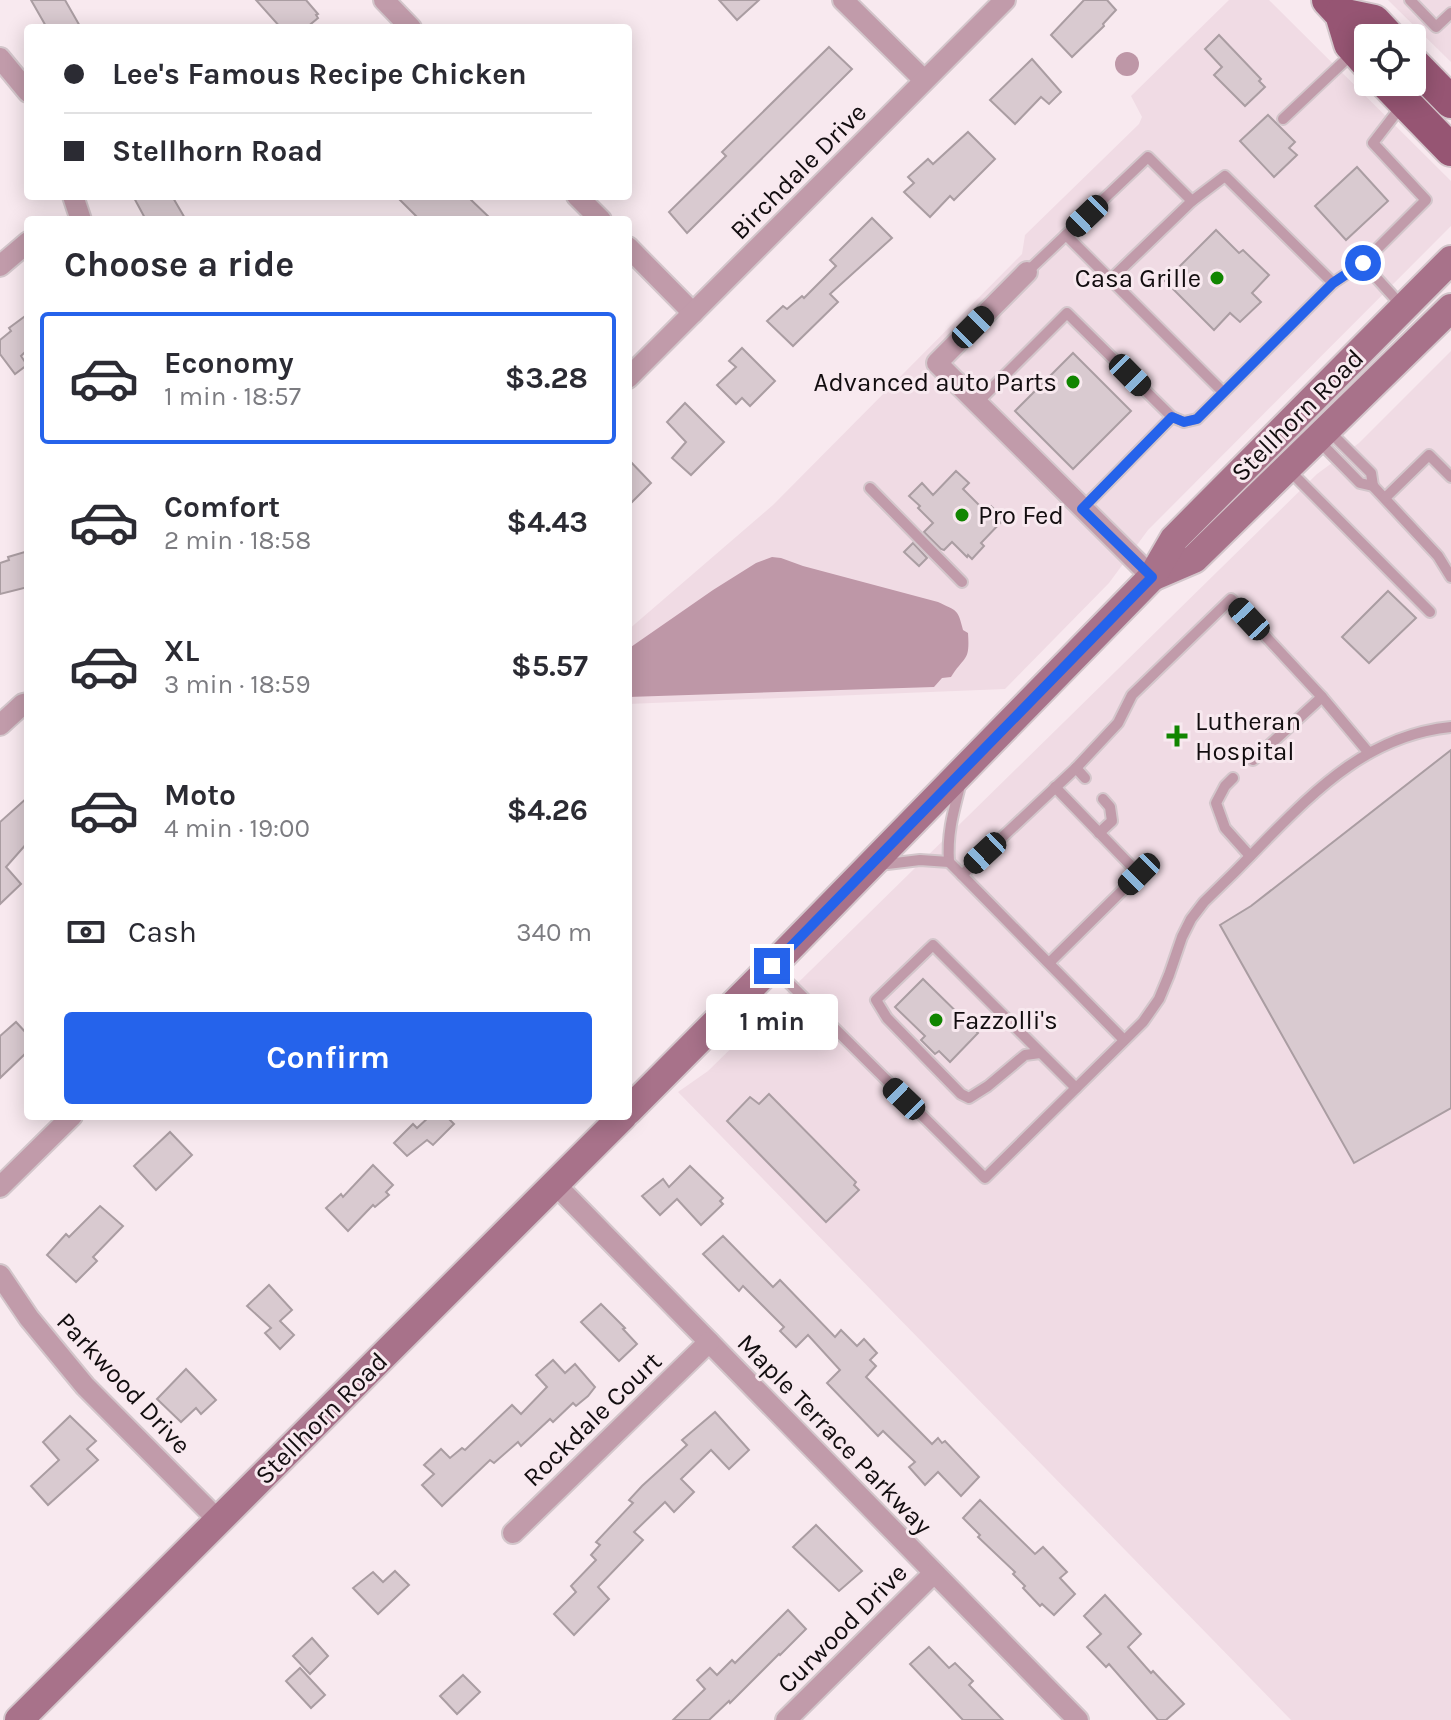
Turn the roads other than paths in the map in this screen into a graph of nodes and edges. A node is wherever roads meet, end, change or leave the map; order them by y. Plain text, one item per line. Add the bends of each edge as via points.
1 (384, 0) edge
2 (843, 0) edge
3 (1005, 0) edge
4 (1410, 0) edge
5 (1339, 7) edge
6 (1451, 13) edge
7 (407, 24) edge
8 (1377, 24) edge
9 (1354, 48) edge
10 (0, 58) edge
11 (1354, 63) edge
12 (1426, 75) edge
13 (924, 80) junction
14 (24, 87) edge
15 (1445, 92) edge
16 (1393, 96) edge
17 (1399, 96) edge
18 (1283, 119) dead end
19 (1451, 150) edge
20 (581, 200) edge
21 (1192, 201) junction
22 (597, 216) edge
23 (1066, 235) junction
24 (24, 245) edge
25 (632, 251) edge
26 (1451, 260) edge
27 (1363, 263) junction
28 (0, 266) edge
29 (1027, 272) joint
30 (1111, 279) junction
31 (1333, 283) junction
32 (1404, 308) junction
33 (693, 313) junction
34 (1446, 319) edge
35 (632, 374) edge
36 (1223, 392) junction
37 (977, 403) junction
38 (1172, 417) junction
39 (1321, 434) junction
40 (1287, 468) junction
41 (1451, 477) edge
42 (870, 488) dead end
43 (1385, 498) junction
44 (1082, 509) junction
45 (1152, 577) junction
46 (1451, 577) edge
47 (962, 582) dead end
48 (1430, 612) dead end
49 (1322, 697) junction
50 (24, 704) edge
51 (0, 725) edge
52 (1451, 727) edge
53 (1369, 753) junction
54 (1253, 760) dead end
55 (1076, 768) junction
56 (965, 769) junction
57 (1085, 778) dead end
58 (1233, 778) dead end
59 (1055, 787) junction
60 (1103, 799) dead end
61 (1099, 833) junction
62 (1250, 856) junction
63 (949, 862) junction
64 (869, 867) junction
65 (962, 875) junction
66 (1049, 963) junction
67 (772, 966) junction
68 (1124, 1040) junction
69 (1040, 1053) junction
70 (1076, 1088) junction
71 (632, 1107) edge
72 (68, 1120) edge
73 (619, 1120) edge
74 (555, 1184) junction
75 (0, 1187) edge
76 (0, 1275) edge
77 (709, 1342) junction
78 (219, 1521) junction
79 (513, 1533) dead end
80 (934, 1573) junction
81 (19, 1720) edge
82 (786, 1720) edge
83 (1078, 1720) edge

1 - 7 street
2 - 13 street
3 - 13 street, Birchdale Drive
4 - 6 lane via 1436,27
5 - 8 main road
5 - 9 main road
10 - 14 street
11 - 18 lane
12 - 15 main road
13 - 33 street, Birchdale Drive
16 - 27 lane via 1373,143 1426,200
17 - 19 main road
20 - 22 street
21 - 23 lane via 1148,157
21 - 30 lane
21 - 31 lane via 1225,176
23 - 29 lane
23 - 30 lane
24 - 28 street
25 - 33 street
26 - 32 main road, Stellhorn Road
27 - 31 lane
27 - 32 lane
29 - 37 street via 937,363
30 - 36 lane
31 - 36 lane
32 - 45 main road, Stellhorn Road via 1174,539
33 - 35 street, Birchdale Drive
34 - 39 main road, Stellhorn Road
36 - 38 lane via 1197,419 1184,422
37 - 38 lane via 1067,313
37 - 44 street
38 - 44 lane
39 - 40 main road, Stellhorn Road
39 - 43 lane via 1360,483 1373,486
40 - 45 main road, Stellhorn Road via 1194,559
40 - 48 lane
41 - 43 lane via 1429,455
42 - 47 lane
43 - 46 lane
44 - 45 street
45 - 56 main road, Stellhorn Road
49 - 53 lane
49 - 54 lane
49 - 55 lane via 1231,599 1132,695 1118,723
50 - 51 street
52 - 53 lane
53 - 62 lane via 1319,788
55 - 57 lane
55 - 59 lane
56 - 63 lane via 952,817
56 - 64 main road, Stellhorn Road
58 - 62 lane via 1216,803 1225,828
59 - 61 lane
59 - 65 lane
60 - 61 lane via 1112,821
61 - 66 lane via 1139,874
62 - 68 lane via 1191,919 1159,999
63 - 64 lane
63 - 65 lane
64 - 67 main road, Stellhorn Road
65 - 66 lane
66 - 68 lane
67 - 70 lane via 985,1178
67 - 71 main road, Stellhorn Road
68 - 70 lane
69 - 69 lane via 933,945 876,1000 887,1018 969,1098 1025,1055
69 - 70 lane
72 - 75 street
73 - 74 main road, Stellhorn Road
74 - 77 street, Maple Terrace Parkway
74 - 78 main road, Stellhorn Road
76 - 78 street, Parkwood Drive via 85,1386
77 - 79 street, Rockdale Court
77 - 80 street, Maple Terrace Parkway
78 - 81 main road, Stellhorn Road
80 - 82 street, Curwood Drive
80 - 83 street, Maple Terrace Parkway

